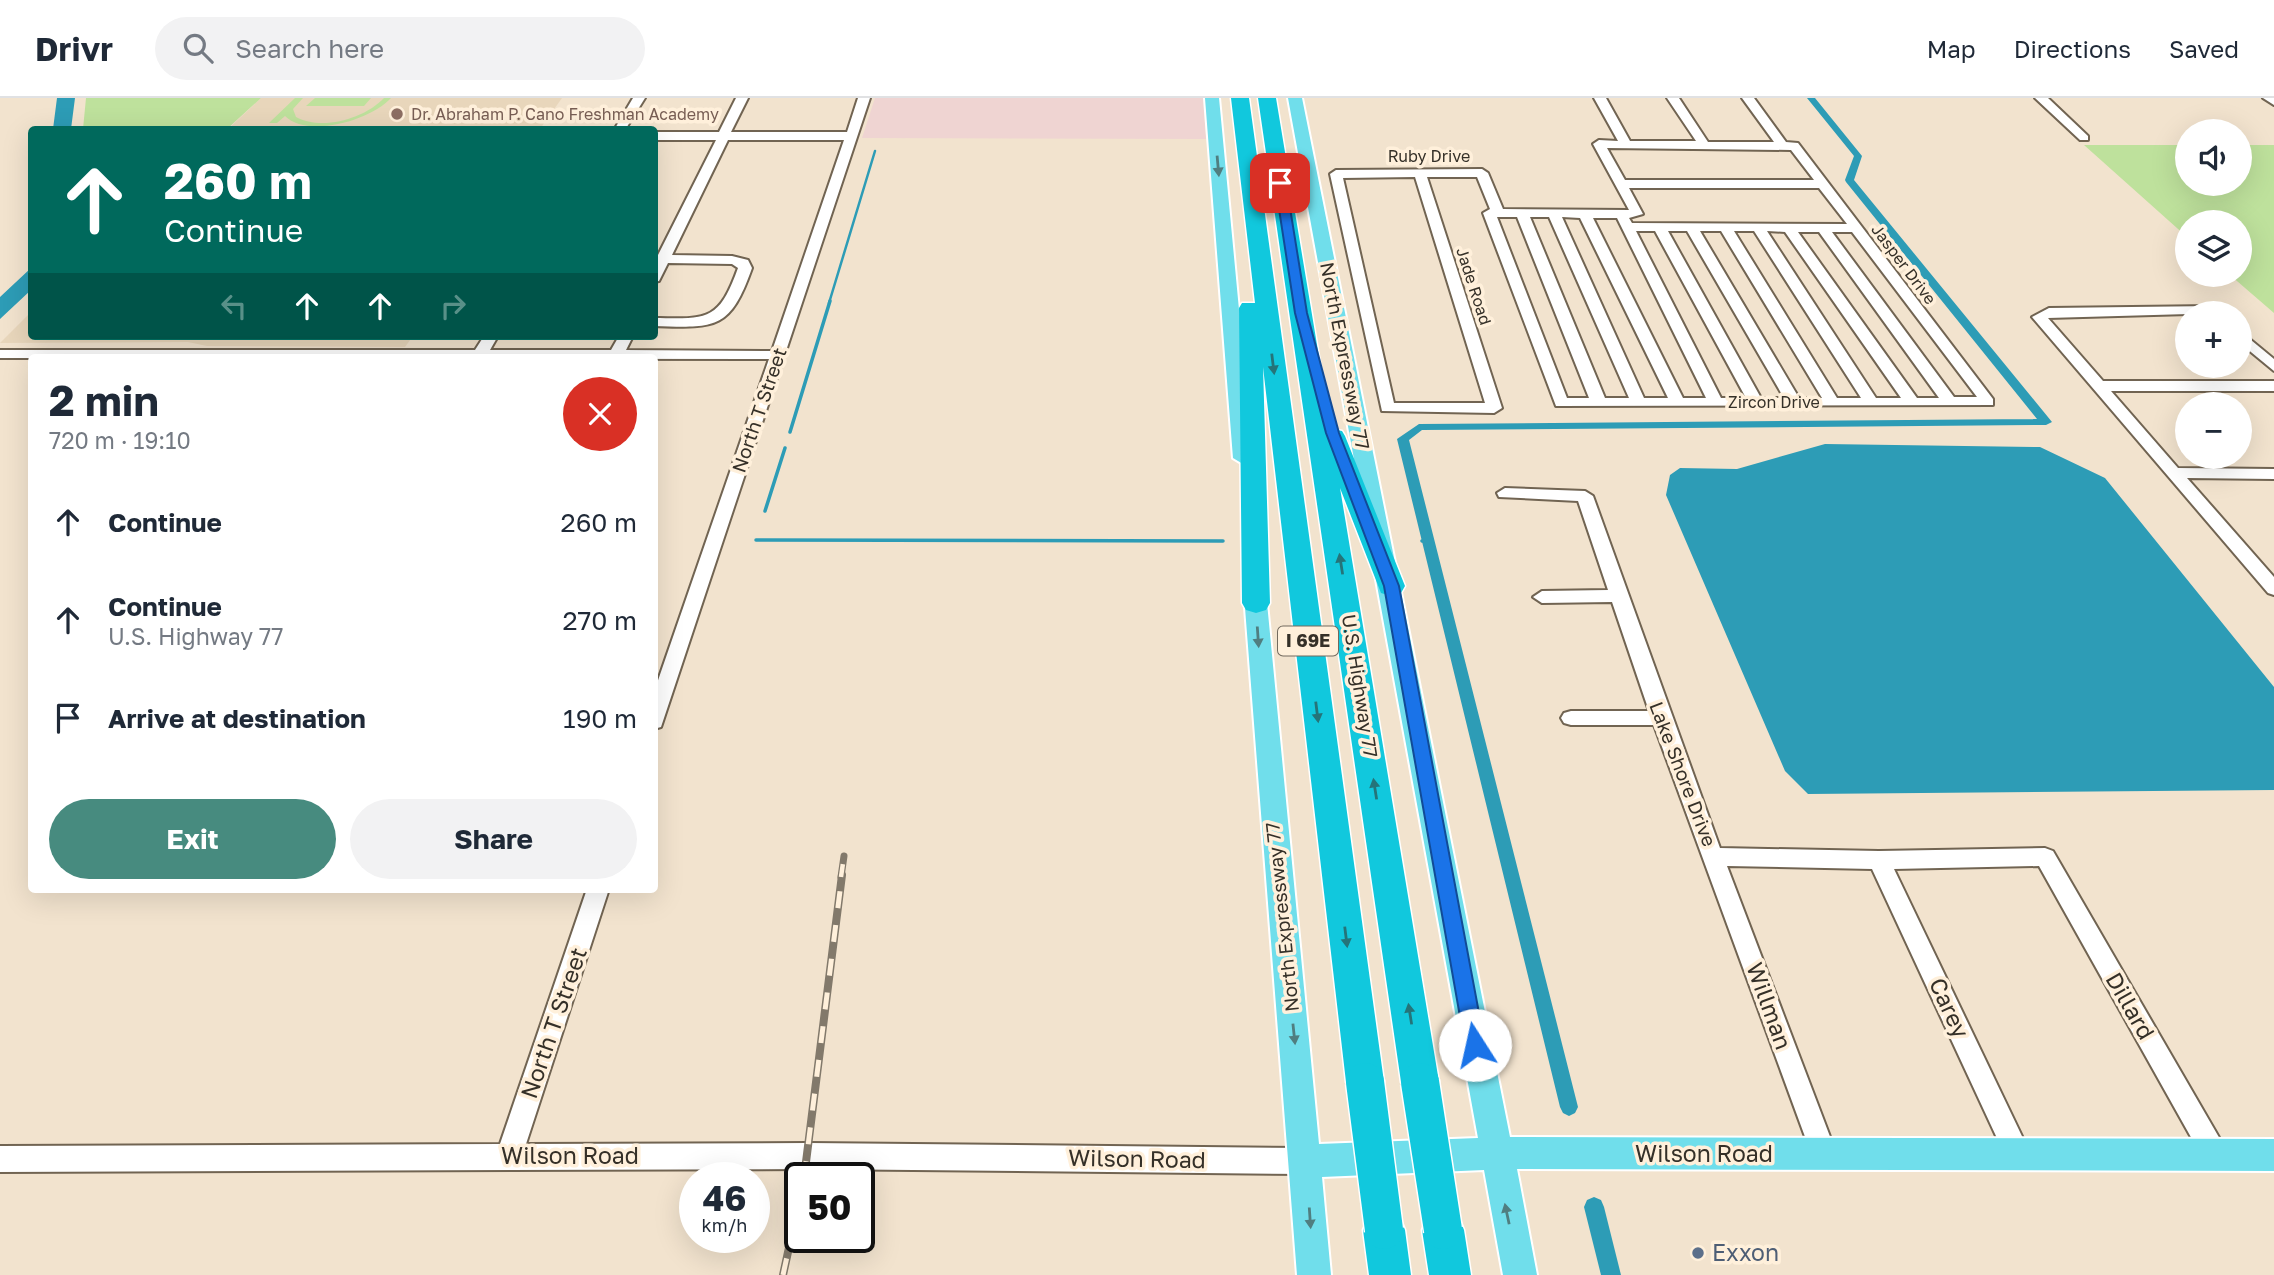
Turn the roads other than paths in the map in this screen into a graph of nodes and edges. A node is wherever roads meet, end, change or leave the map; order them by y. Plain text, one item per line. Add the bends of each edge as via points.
1 (639, 98) edge
2 (742, 98) edge
3 (864, 98) edge
4 (1212, 98) edge
5 (1240, 98) edge
6 (1267, 98) edge
7 (1273, 98) edge
8 (1295, 98) edge
9 (1600, 98) edge
10 (1673, 98) edge
11 (1748, 98) edge
12 (2041, 98) edge
13 (2269, 98) edge
14 (2274, 102) edge
15 (622, 126) edge
16 (658, 136) edge
17 (723, 136) junction
18 (851, 136) junction
19 (2084, 138) dead end
20 (1626, 144) junction
21 (1704, 144) junction
22 (1788, 145) junction
23 (1276, 154) junction
24 (1420, 173) junction
25 (1620, 184) junction
26 (1824, 184) junction
27 (1253, 199) junction
28 (1498, 213) junction
29 (1522, 214) junction
30 (1554, 214) junction
31 (1585, 214) junction
32 (1624, 221) junction
33 (1659, 228) junction
34 (1692, 228) junction
35 (1724, 228) junction
36 (1758, 228) junction
37 (1789, 228) junction
38 (1823, 228) junction
39 (1855, 228) junction
40 (663, 260) junction
41 (658, 270) edge
42 (2175, 312) edge
43 (1301, 313) junction
44 (658, 322) edge
45 (489, 340) edge
46 (2252, 347) edge
47 (0, 354) edge
48 (480, 354) joint
49 (658, 355) edge
50 (778, 355) junction
51 (2274, 368) edge
52 (2097, 386) junction
53 (2274, 386) edge
54 (1639, 402) junction
55 (1678, 402) junction
56 (1716, 402) junction
57 (1756, 402) junction
58 (1794, 402) junction
59 (1832, 402) junction
60 (1871, 402) junction
61 (1912, 402) junction
62 (1950, 402) junction
63 (1988, 402) joint
64 (1561, 403) joint
65 (1599, 403) junction
66 (1387, 408) joint
67 (2173, 473) junction
68 (2274, 474) edge
69 (1505, 493) dead end
70 (2268, 574) edge
71 (1391, 586) junction
72 (2274, 589) edge
73 (1619, 596) junction
74 (1542, 597) dead end
75 (1256, 603) junction
76 (658, 710) edge
77 (1571, 718) dead end
78 (1661, 718) junction
79 (1714, 858) junction
80 (2045, 858) joint
81 (1880, 860) junction
82 (597, 893) edge
83 (1495, 1153) junction
84 (1824, 1155) junction
85 (2018, 1155) junction
86 (2215, 1155) junction
87 (2274, 1155) edge
88 (509, 1157) junction
89 (0, 1159) edge
90 (1306, 1161) junction
91 (1314, 1275) edge
92 (1390, 1275) edge
93 (1450, 1275) edge
94 (1520, 1275) edge

1 - 15 street
2 - 17 street
3 - 18 street, North T Street
4 -> 75 main road, North Expressway 77
5 - 27 highway, I 69E
6 - 23 highway, U.S. Highway 77 / I 69E
7 - 23 highway
8 - 71 main road, North Expressway 77
9 - 20 street
10 - 21 street
11 - 22 street, Jasper Drive
12 - 19 street
13 - 14 street
16 - 17 street
17 - 18 street
17 - 40 street
18 - 50 street, North T Street
20 - 21 street
20 - 25 street via 1599,144
21 - 22 street
22 - 26 street, Jasper Drive
23 - 43 highway, U.S. Highway 77 / I 69E
24 - 28 street, Ruby Drive via 1482,173
24 - 66 street, Ruby Drive via 1336,174
24 - 66 street, Jade Road via 1494,408
25 - 26 street
25 - 32 street via 1637,214
26 - 39 street, Jasper Drive
27 - 75 highway via 1250,332
27 -> 92 highway, I 69E, bridge
28 - 29 street
28 - 64 street via 1489,213
29 - 30 street
29 - 65 street
30 - 31 street
30 - 54 street
31 - 32 street
31 - 55 street
32 - 33 street
32 - 56 street
33 - 34 street
33 - 57 street
34 - 35 street
34 - 58 street
35 - 36 street
35 - 59 street
36 - 37 street
36 - 60 street
37 - 38 street
37 - 61 street
38 - 39 street
38 - 62 street
39 - 63 street, Jasper Drive
40 - 41 street
40 - 44 street via 732,260 745,268 720,318 705,323
42 - 52 street via 2039,315
43 - 71 highway via 1332,433
93 -> 43 highway, U.S. Highway 77 / I 69E, bridge
45 - 48 street
46 - 51 street
47 - 48 street
49 - 50 street
50 - 76 street, North T Street
52 - 53 street
52 - 67 street
54 - 55 street, Zircon Drive
54 - 65 street, Zircon Drive
55 - 56 street, Zircon Drive
56 - 57 street, Zircon Drive
57 - 58 street, Zircon Drive
58 - 59 street, Zircon Drive
59 - 60 street, Zircon Drive
60 - 61 street, Zircon Drive
61 - 62 street, Zircon Drive
62 - 63 street, Zircon Drive
64 - 65 street, Zircon Drive
67 - 68 street
67 - 70 street
69 - 73 street, Lake Shore Drive via 1584,496
70 - 72 street
71 - 83 main road, North Expressway 77
73 - 74 street
73 - 78 street, Lake Shore Drive
75 -> 90 main road, North Expressway 77
77 - 78 street
78 - 79 street, Lake Shore Drive
79 - 81 street, Lake Shore Drive
79 - 84 street, Willman
80 - 81 street, Lake Shore Drive
80 - 86 street, Dillard
81 - 85 street, Carey
82 - 88 street, North T Street
83 - 84 main road, Wilson Road
83 - 90 main road, Wilson Road
94 -> 83 main road, North Expressway 77
84 - 85 main road, Wilson Road
85 - 86 main road, Wilson Road
86 - 87 main road, Wilson Road
88 - 89 street, Wilson Road
88 - 90 street, Wilson Road
90 -> 91 main road, North Expressway 77

